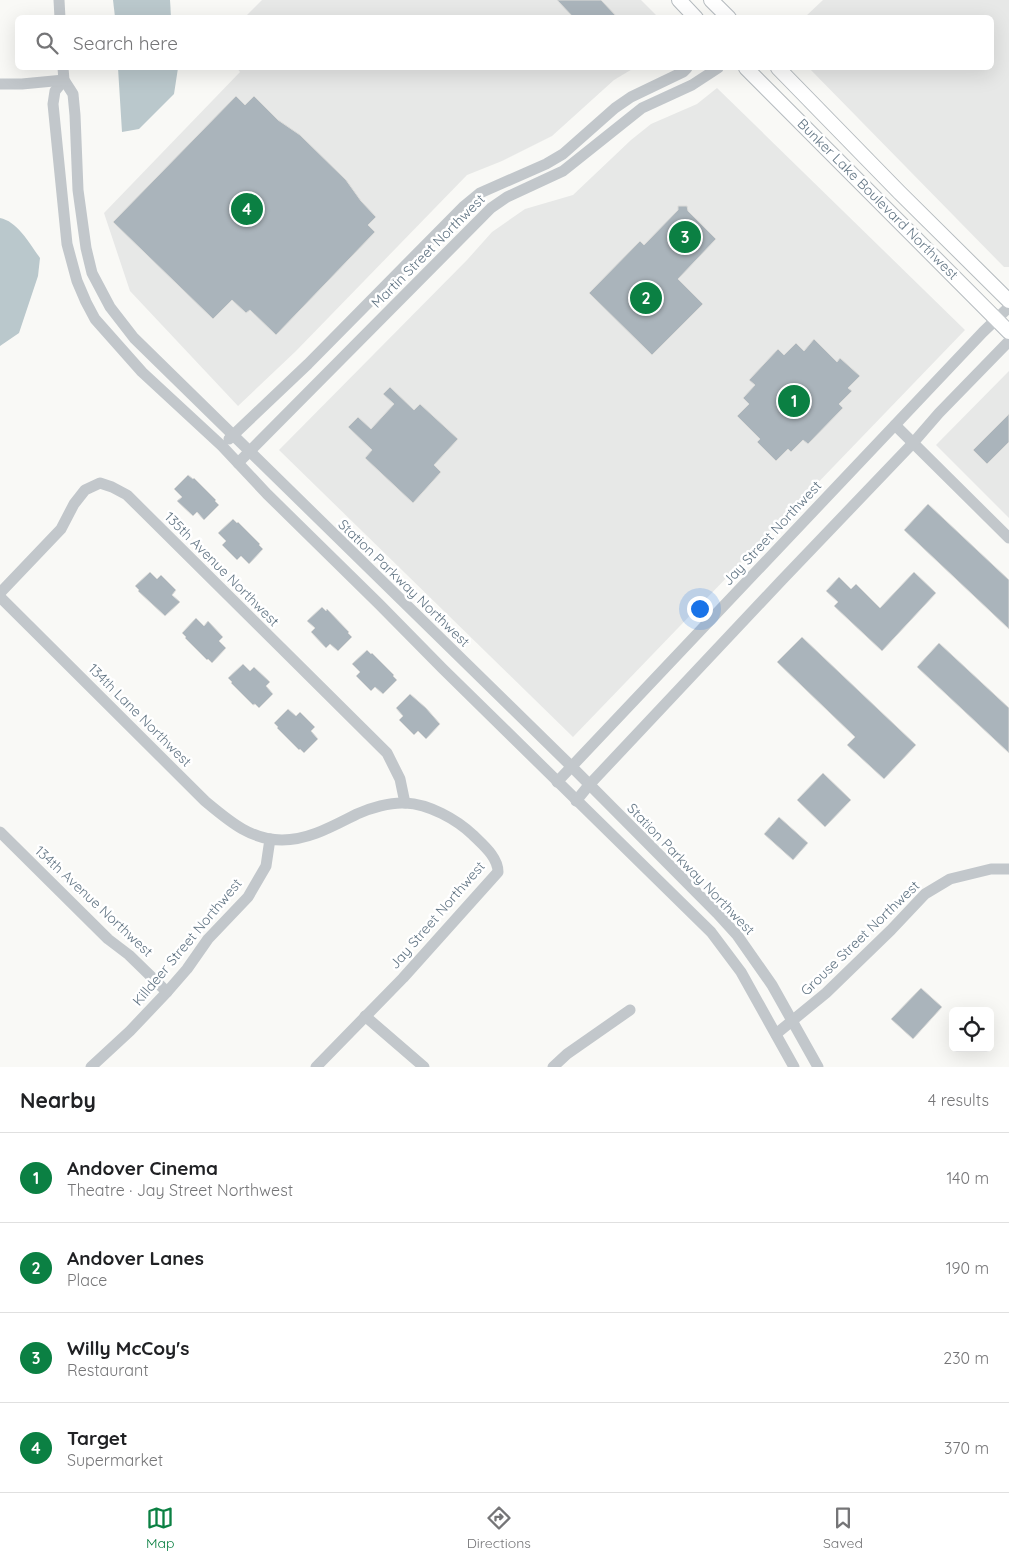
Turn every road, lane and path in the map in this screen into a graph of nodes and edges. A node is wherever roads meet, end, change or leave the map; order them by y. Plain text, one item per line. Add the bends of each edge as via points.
1 (59, 0) edge
2 (679, 0) edge
3 (712, 0) edge
4 (60, 15) edge
5 (693, 15) edge
6 (726, 15) edge
7 (63, 70) edge
8 (685, 70) edge
9 (715, 70) edge
10 (748, 70) edge
11 (780, 70) edge
12 (64, 80) junction
13 (0, 84) edge
14 (1009, 301) edge
15 (1009, 307) edge
16 (997, 319) junction
17 (1009, 332) edge
18 (1009, 341) edge
19 (155, 358) junction
20 (142, 372) junction
21 (895, 425) junction
22 (233, 435) junction
23 (913, 442) junction
24 (222, 446) junction
25 (250, 452) junction
26 (238, 464) junction
27 (1009, 538) edge
28 (0, 592) edge
29 (0, 597) edge
30 (572, 767) junction
31 (557, 782) junction
32 (589, 785) junction
33 (576, 801) junction
34 (405, 802) junction
35 (0, 832) edge
36 (270, 838) junction
37 (1009, 869) edge
38 (167, 992) junction
39 (630, 1010) dead end
40 (365, 1016) junction
41 (792, 1021) junction
42 (776, 1034) junction
43 (91, 1067) edge
44 (316, 1067) edge
45 (424, 1067) edge
46 (552, 1067) edge
47 (794, 1067) edge
48 (818, 1067) edge

1 - 4 street
2 - 5 main road
3 - 6 main road
7 - 12 street, Station Parkway Northwest
8 - 22 street, Martin Street Northwest via 615,108 563,154 480,193
9 - 25 street, Martin Street Northwest via 692,85 642,108 563,171 491,208
10 - 16 main road, Bunker Lake Boulevard Northwest
11 - 14 main road, Bunker Lake Boulevard Northwest
12 - 13 street
12 - 19 street, Station Parkway Northwest via 73,94 78,190 92,273 110,307 134,338
12 - 20 street via 55,91 53,104 67,244 77,281 95,319
15 - 16 street, Jay Street Northwest
16 - 17 main road, Bunker Lake Boulevard Northwest
16 - 21 street, Jay Street Northwest
18 - 23 street
19 - 20 street
19 - 22 street, Station Parkway Northwest
20 - 24 street
21 - 23 street
21 - 30 street, Jay Street Northwest
22 - 24 street, Martin Street Northwest
22 - 25 street, Station Parkway Northwest
23 - 27 street
23 - 32 street
24 - 26 street
25 - 26 street, Martin Street Northwest
25 - 30 street, Station Parkway Northwest
26 - 31 street
28 - 34 street, 135th Avenue Northwest via 61,530 85,490 100,483 127,494 386,753 400,779
29 - 36 street, 134th Lane Northwest via 205,801 234,825 260,838
30 - 31 street, Jay Street Northwest
30 - 32 street, Station Parkway Northwest
31 - 33 street
32 - 33 street
32 - 41 street, Station Parkway Northwest via 737,935 772,985
33 - 42 street via 711,932 741,972
34 - 36 street via 360,813 324,831 282,840
34 - 40 street, Jay Street Northwest via 428,807 469,832 491,853 498,872
35 - 38 street, 134th Avenue Northwest via 108,939
36 - 38 street, Killdeer Street Northwest via 266,866 248,897 208,939
37 - 41 street, Grouse Street Northwest via 991,869 950,879 925,894 826,993
38 - 43 street, Killdeer Street Northwest
39 - 46 street
40 - 44 street, Jay Street Northwest
40 - 45 street
41 - 42 street, Grouse Street Northwest
41 - 48 street, Station Parkway Northwest
42 - 47 street

